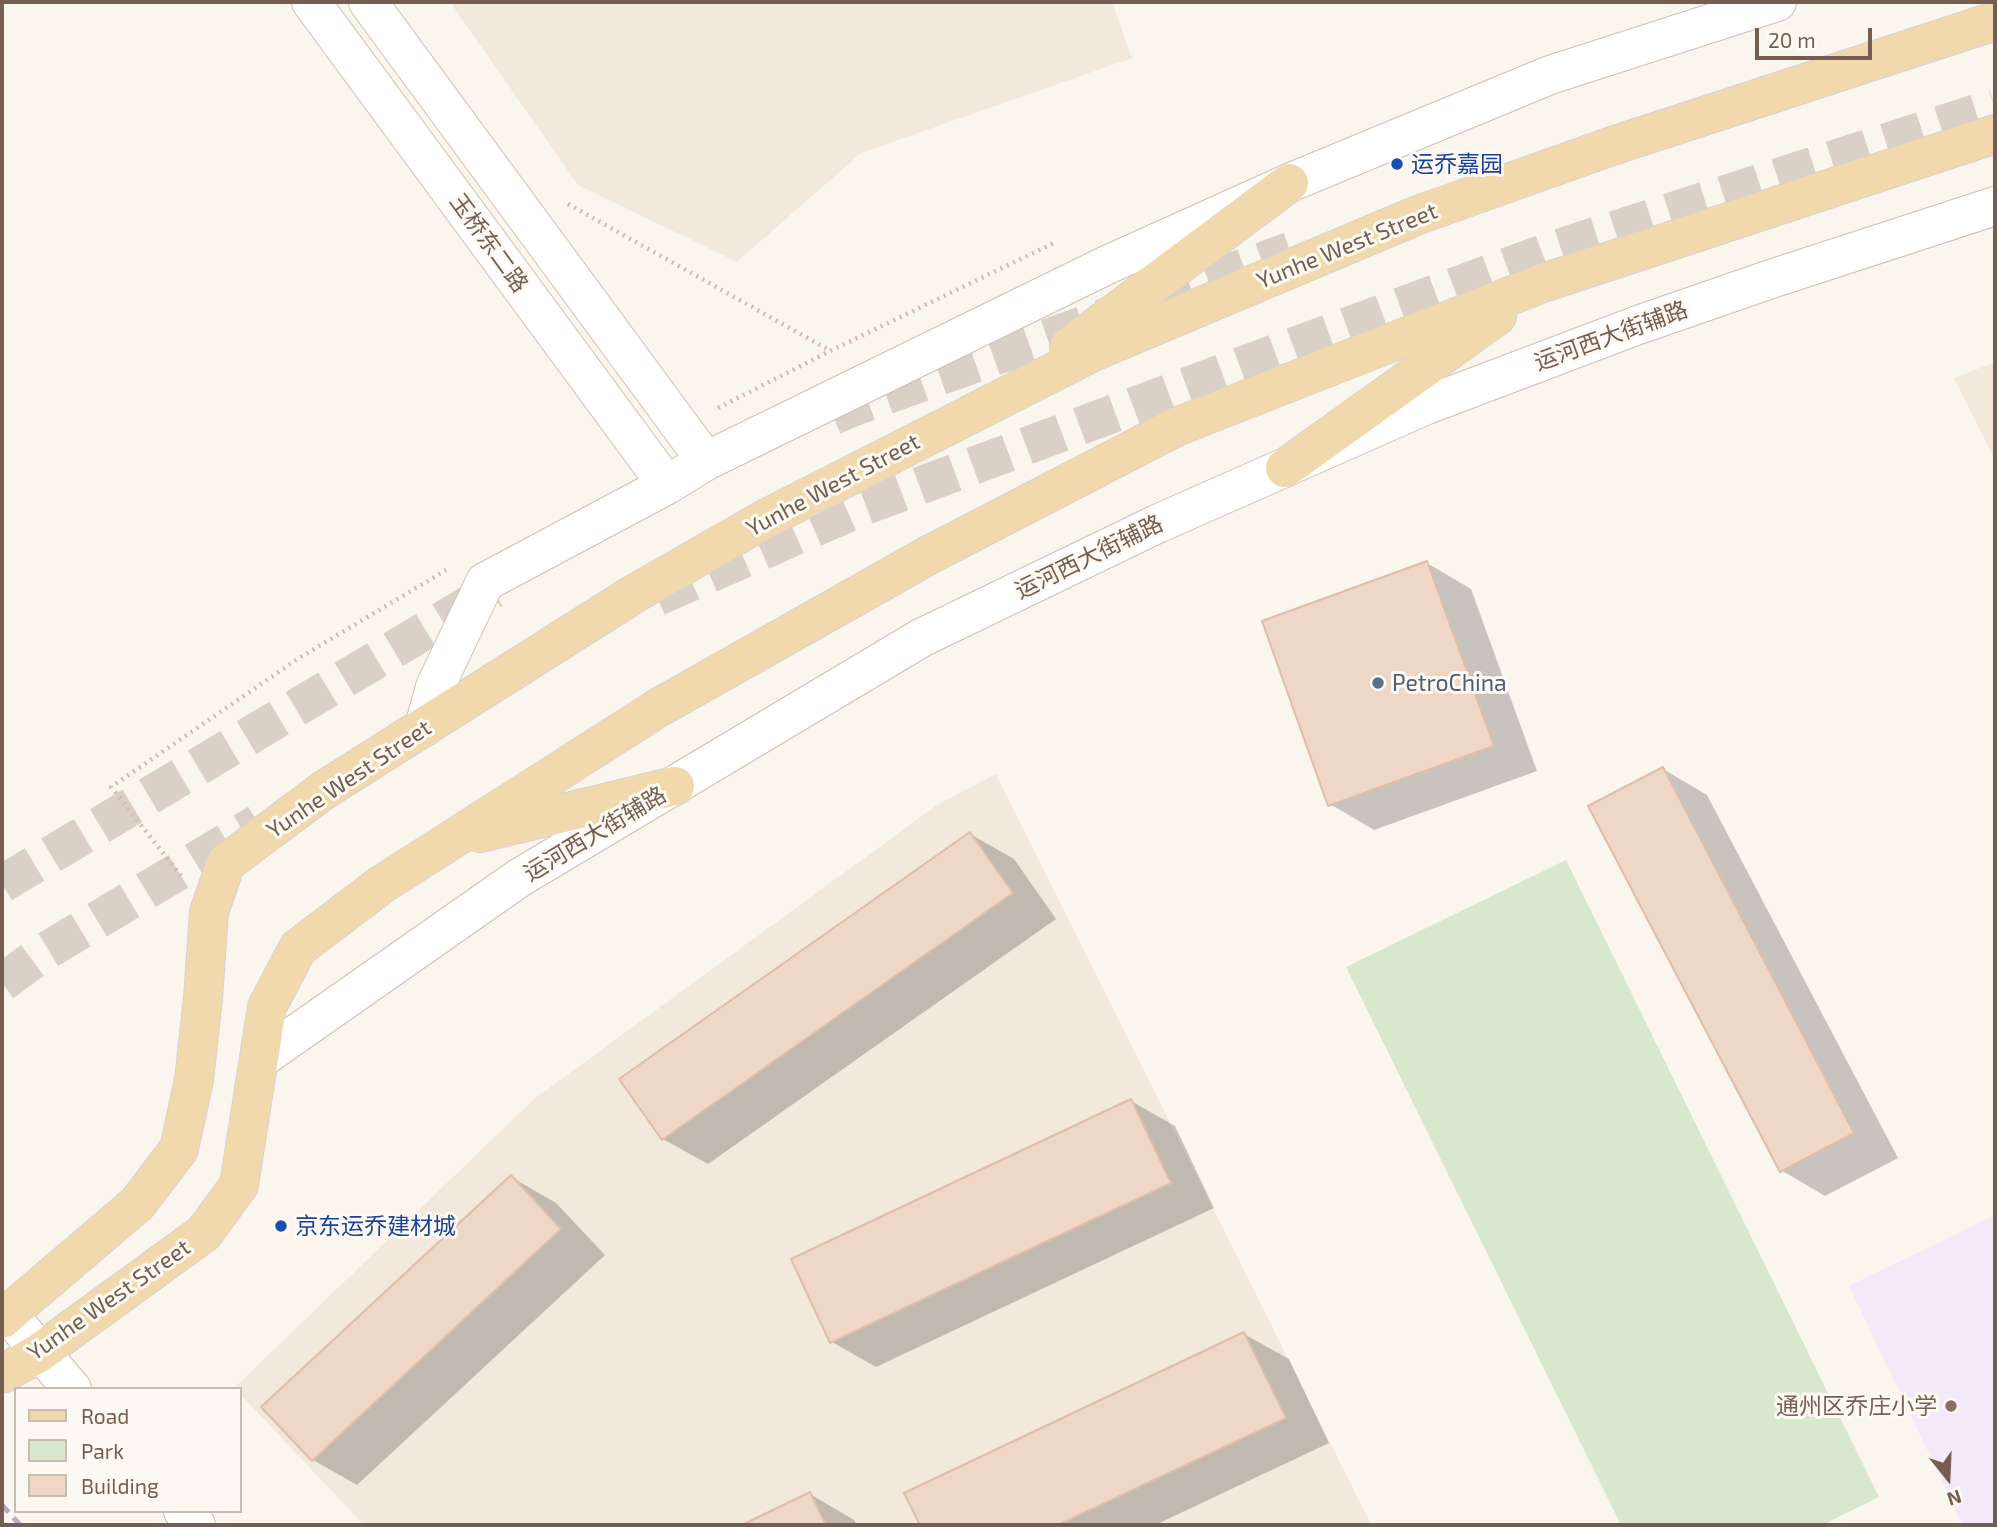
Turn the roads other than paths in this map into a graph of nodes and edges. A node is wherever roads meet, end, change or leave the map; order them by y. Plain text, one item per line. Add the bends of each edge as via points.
1 (311, 2) edge
2 (368, 2) edge
3 (1777, 2) edge
4 (1995, 21) edge
5 (1995, 134) edge
6 (1289, 183) junction
7 (1995, 206) edge
8 (1543, 283) junction
9 (1001, 398) junction
10 (706, 461) junction
11 (1285, 468) junction
12 (667, 485) junction
13 (424, 727) junction
14 (675, 786) junction
15 (451, 841) junction
16 (259, 1060) junction
17 (5, 1317) edge
18 (39, 1353) junction
19 (2, 1374) edge
20 (70, 1387) edge

1 - 12 street, 玉桥东二路
2 - 10 street, 玉桥东二路
3 - 6 street via 1550,75
4 - 9 main road, Yunhe West Street via 1625,141 1418,215 1095,351
5 - 8 main road, Yunhe West Street
6 - 9 main road
6 - 10 street via 1107,265
7 - 11 street, 运河西大街辅路 via 1637,325 1424,406
8 - 11 main road
8 - 15 main road, Yunhe West Street via 1176,426 929,555 658,708
9 - 13 main road, Yunhe West Street via 765,519 634,594
10 - 12 street
11 - 14 street, 运河西大街辅路 via 921,638
12 - 13 street via 485,582 435,687
13 - 17 main road, Yunhe West Street via 324,790 226,863 209,912 194,1080 179,1149 137,1204
14 - 15 main road
14 - 16 street, 运河西大街辅路 via 519,878
15 - 16 main road, Yunhe West Street via 381,885 298,948 267,1007
16 - 18 main road, Yunhe West Street via 239,1185 204,1233
17 - 18 street
18 - 19 main road, Yunhe West Street
18 - 20 street

